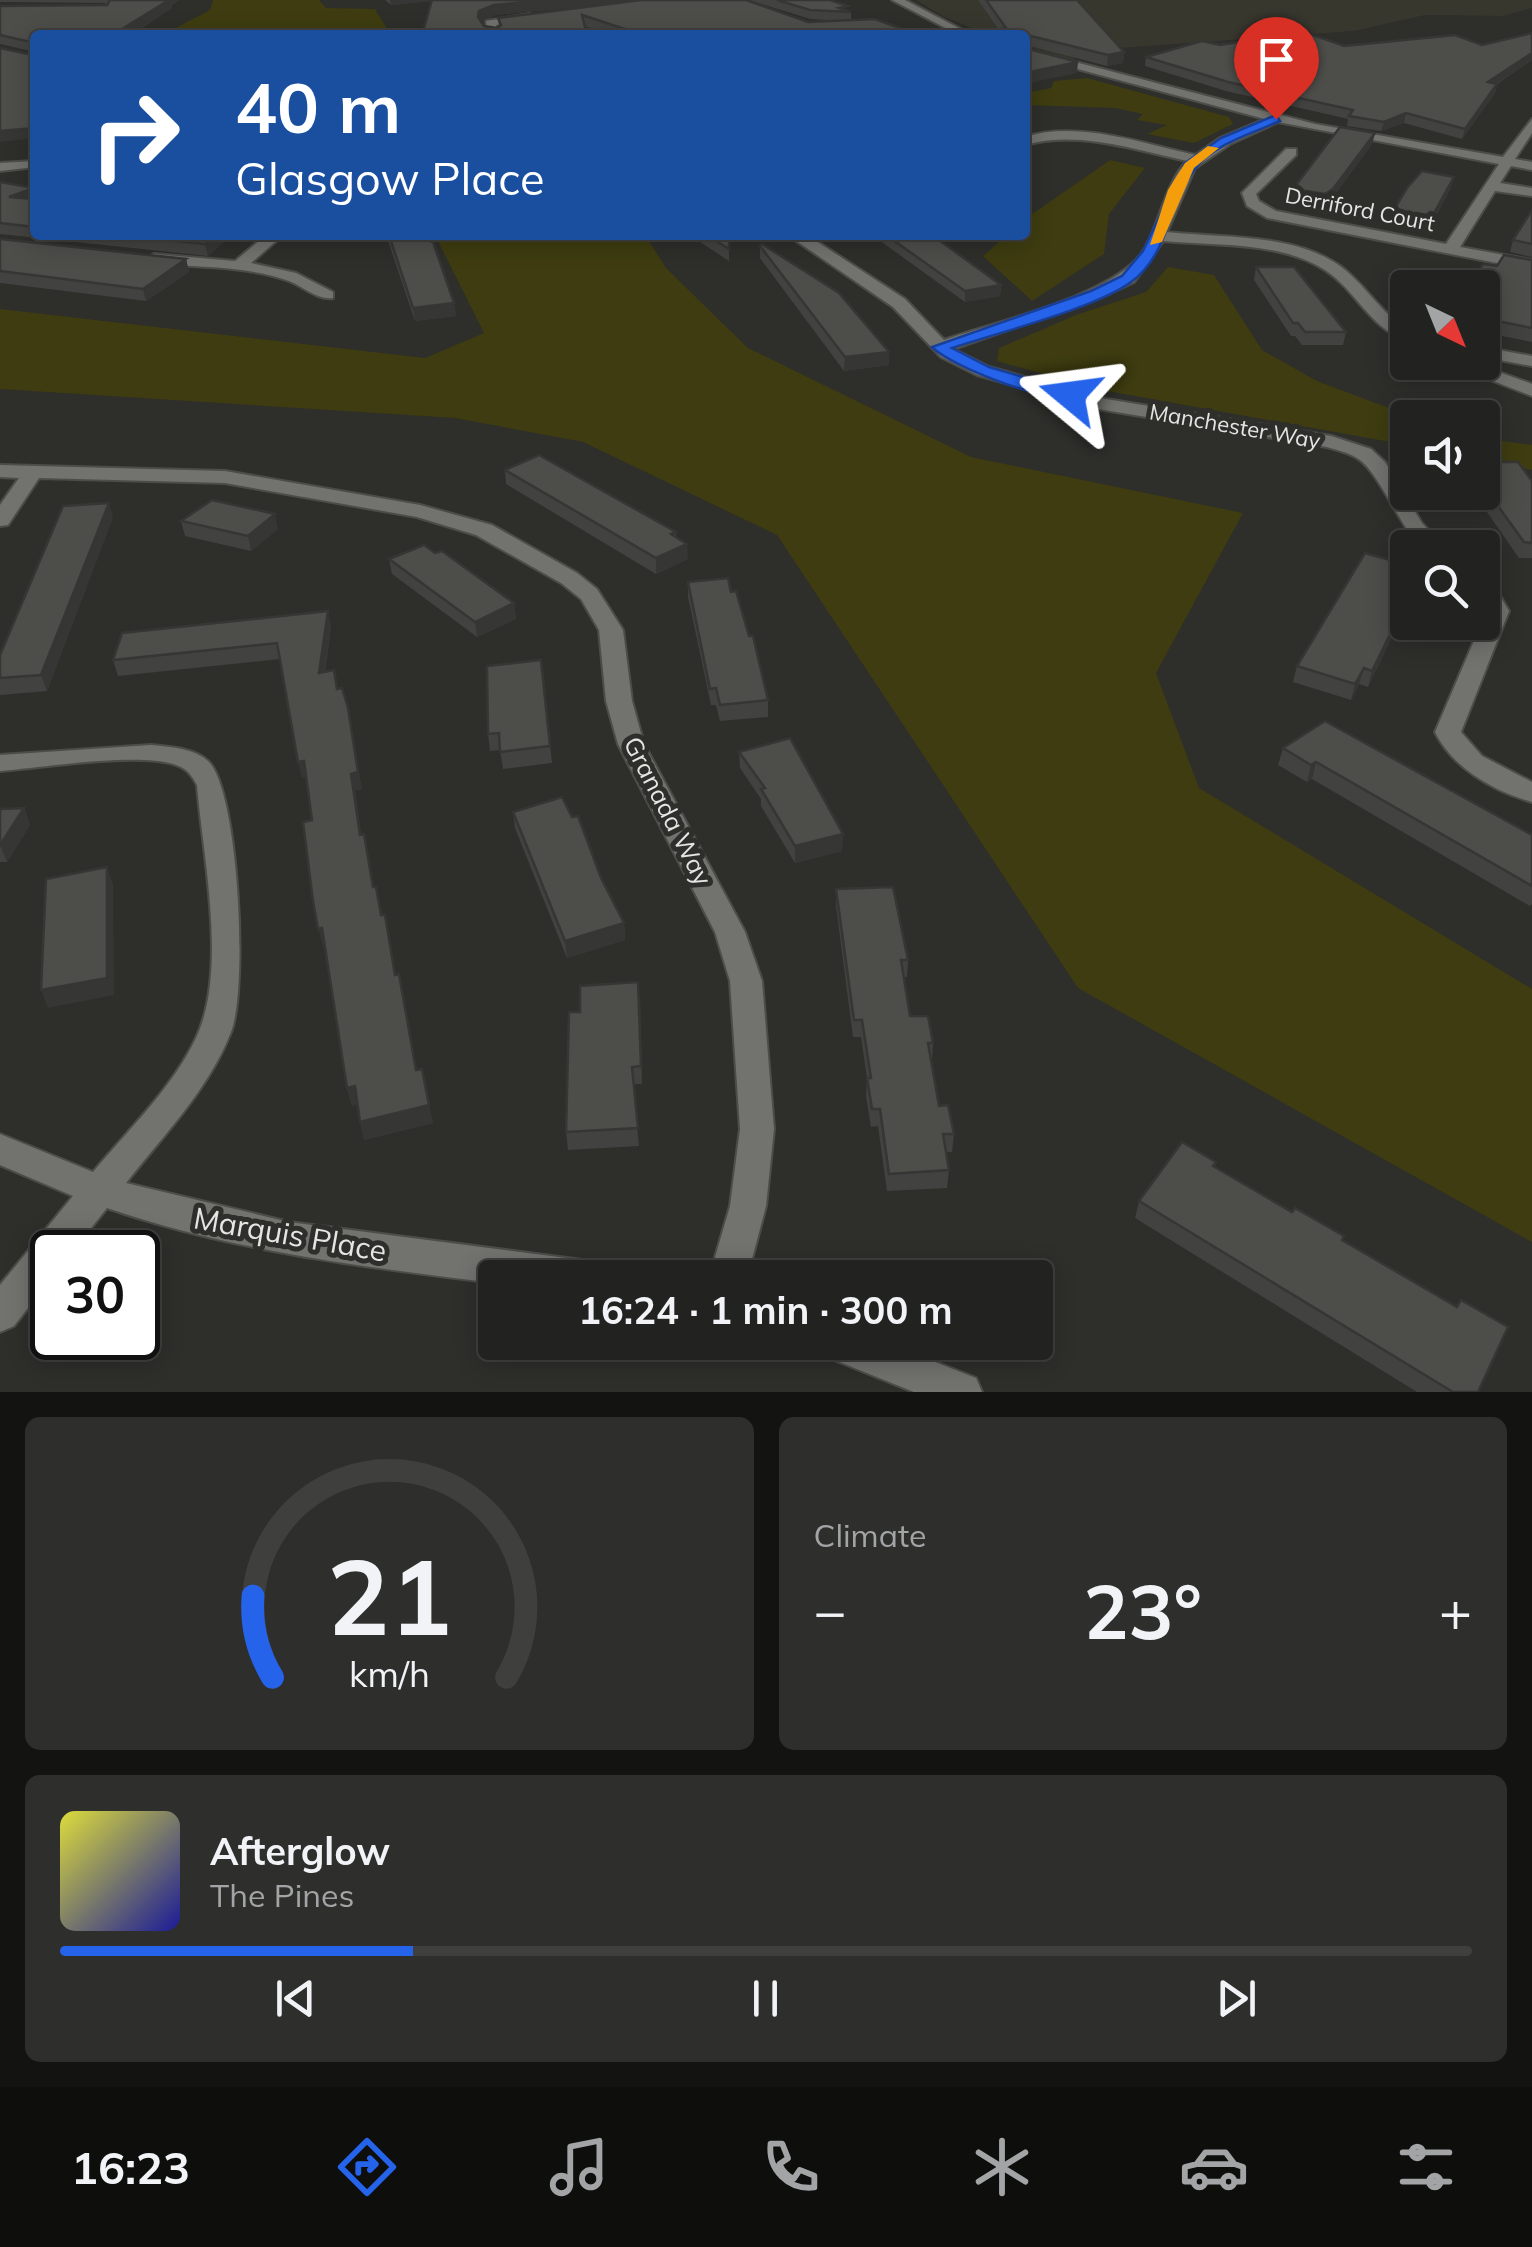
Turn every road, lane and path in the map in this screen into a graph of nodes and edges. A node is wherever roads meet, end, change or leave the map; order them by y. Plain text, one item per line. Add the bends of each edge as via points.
1 (897, 0) edge
2 (547, 15) edge
3 (491, 30) edge
4 (957, 30) edge
5 (1030, 54) edge
6 (1276, 119) junction
7 (1532, 123) edge
8 (1030, 139) edge
9 (1291, 152) dead end
10 (1197, 159) junction
11 (1507, 162) junction
12 (30, 164) dead end
13 (1532, 166) edge
14 (0, 167) edge
15 (1492, 186) junction
16 (1532, 192) edge
17 (1158, 236) junction
18 (269, 240) edge
19 (804, 240) edge
20 (1450, 250) junction
21 (138, 257) edge
22 (1532, 264) edge
23 (236, 268) junction
24 (327, 295) dead end
25 (1390, 328) edge
26 (940, 347) junction
27 (1500, 355) edge
28 (1532, 361) edge
29 (1500, 379) edge
30 (1532, 390) edge
31 (0, 471) edge
32 (34, 471) junction
33 (0, 520) edge
34 (1417, 530) edge
35 (1485, 640) edge
36 (0, 763) edge
37 (1532, 793) edge
38 (0, 1149) edge
39 (97, 1191) junction
40 (733, 1260) edge
41 (478, 1265) edge
42 (0, 1314) edge
43 (881, 1360) edge
44 (962, 1392) edge

1 - 4 street
2 - 3 street via 490,23
5 - 6 street
6 - 10 street
6 - 11 street
7 - 11 street
8 - 10 street via 1063,135
9 - 20 street, Derriford Court via 1250,192 1260,210
10 - 17 street via 1175,190
11 - 13 street
11 - 15 street
12 - 14 street
15 - 16 street
15 - 20 street
17 - 25 street via 1318,260 1338,272
17 - 26 street via 1128,279
18 - 23 street
19 - 26 street, Manchester Way via 898,303
20 - 22 street, Derriford Court
21 - 23 street
23 - 24 street via 294,277
26 - 34 street, Manchester Way via 983,371 1098,403 1349,447 1375,462
27 - 28 street
29 - 30 street
31 - 32 street, Granada Way
32 - 33 street
32 - 40 street, Granada Way via 225,476 420,510 484,530 589,594 610,630 630,744 730,932 746,981 757,1129 748,1206
35 - 37 street via 1448,732 1452,746
36 - 39 street via 171,755 191,762 210,785 226,974 222,1011 186,1083
38 - 39 street, Marquis Place
39 - 41 street, Marquis Place via 224,1228
39 - 42 street
43 - 44 street

